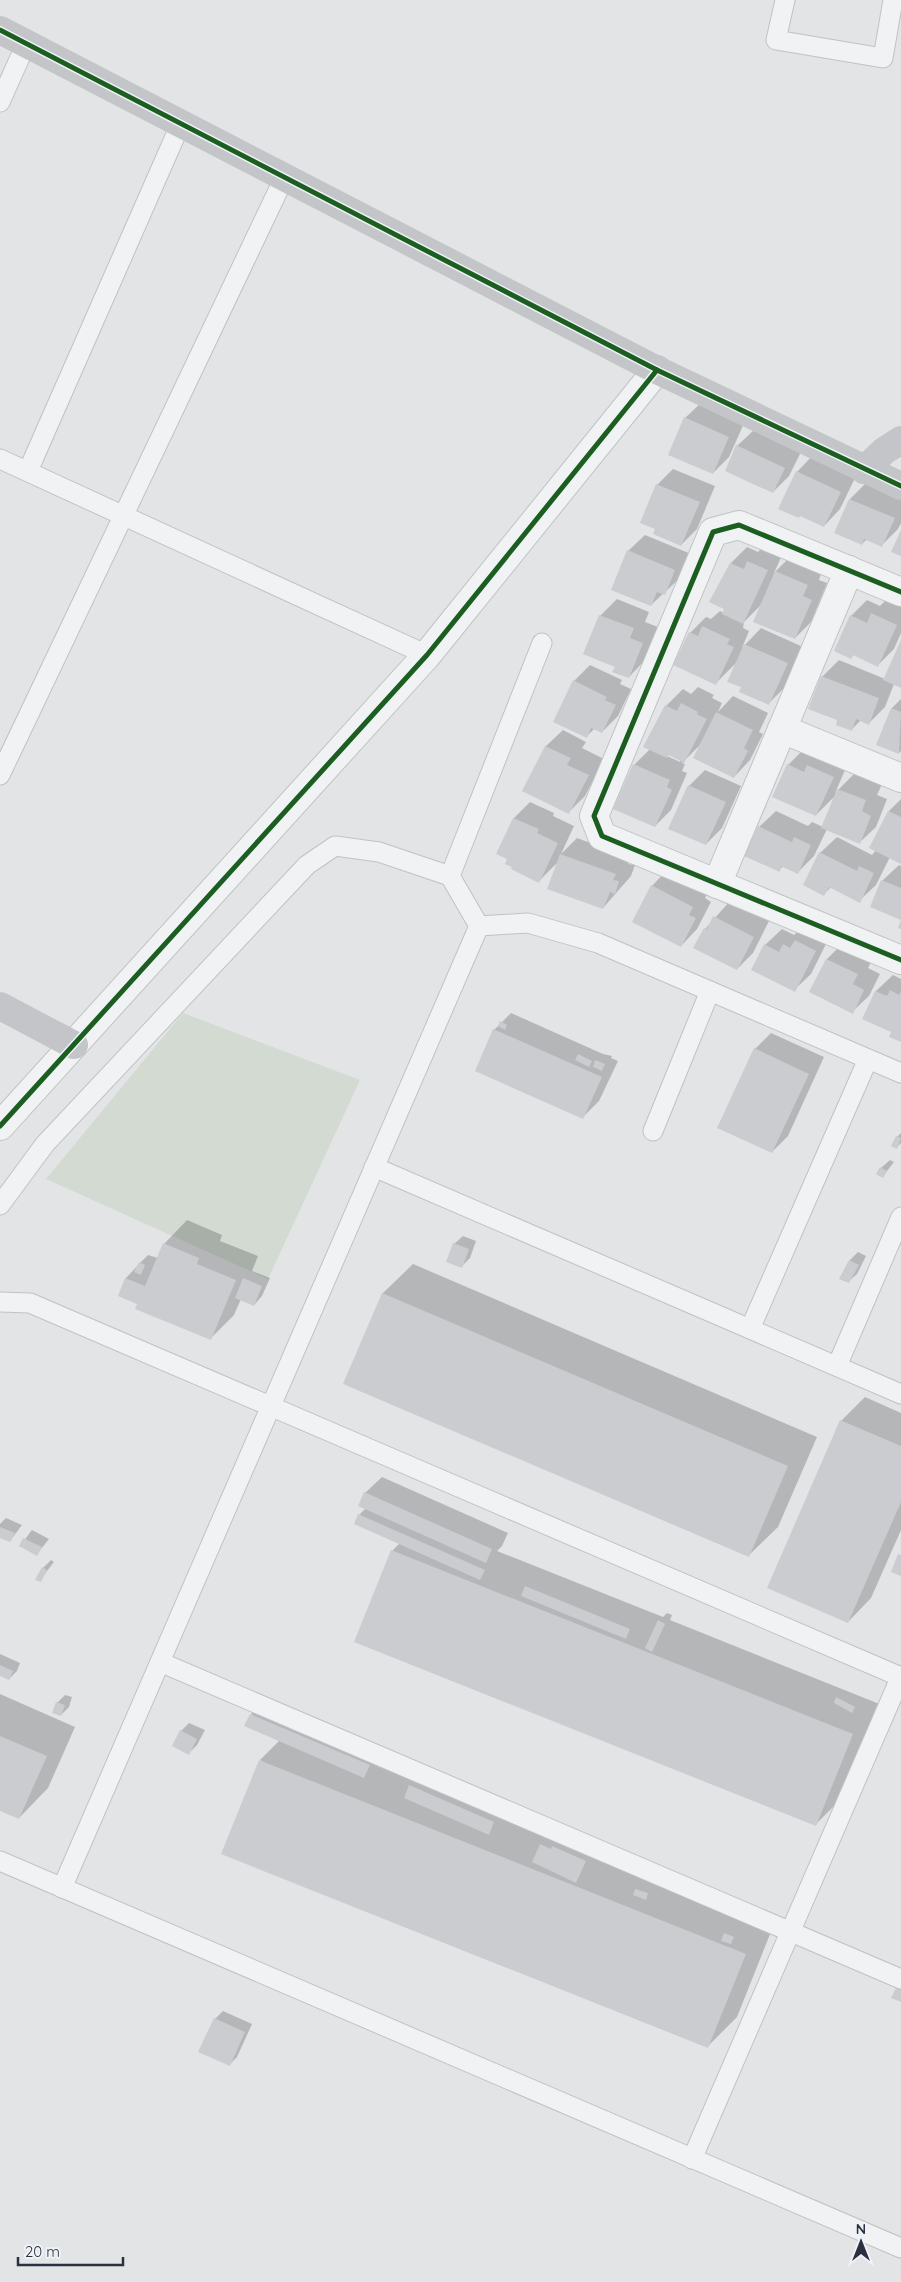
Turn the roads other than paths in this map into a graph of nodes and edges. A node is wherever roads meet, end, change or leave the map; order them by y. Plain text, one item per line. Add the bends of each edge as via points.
1 (785, 0) edge
2 (893, 0) edge
3 (0, 30) edge
4 (26, 44) junction
5 (0, 102) edge
6 (181, 123) junction
7 (285, 176) junction
8 (657, 370) junction
9 (901, 440) edge
10 (0, 459) edge
11 (864, 470) junction
12 (28, 471) junction
13 (901, 486) edge
14 (124, 516) junction
15 (849, 570) junction
16 (901, 592) edge
17 (542, 643) dead end
18 (427, 655) junction
19 (782, 729) junction
20 (0, 775) edge
21 (901, 778) edge
22 (450, 876) junction
23 (718, 884) junction
24 (478, 926) junction
25 (901, 960) edge
26 (710, 991) junction
27 (0, 1006) edge
28 (74, 1045) junction
29 (868, 1059) junction
30 (901, 1073) edge
31 (0, 1125) edge
32 (654, 1131) dead end
33 (374, 1167) junction
34 (0, 1205) edge
35 (901, 1217) edge
36 (0, 1302) edge
37 (750, 1329) junction
38 (837, 1366) junction
39 (901, 1394) edge
40 (270, 1406) junction
41 (160, 1662) junction
42 (901, 1677) edge
43 (0, 1861) edge
44 (62, 1888) junction
45 (790, 1933) junction
46 (901, 1979) edge
47 (692, 2159) junction
48 (901, 2248) edge

1 - 2 lane via 776,40 883,58
3 - 4 street
4 - 5 lane
4 - 6 street
6 - 7 street
6 - 12 lane
7 - 8 street
7 - 14 lane
8 - 11 street
8 - 18 street
9 - 11 street
10 - 12 lane
11 - 13 street
12 - 14 lane
14 - 18 lane
14 - 20 lane
15 - 16 street
15 - 19 street
15 - 23 street via 739,525 713,532 624,743 594,816 602,836
17 - 22 lane
18 - 28 street
19 - 21 street
19 - 23 street
22 - 24 lane
22 - 34 lane via 380,852 335,846 307,865 45,1144
23 - 25 street
24 - 26 lane via 528,923 598,943
24 - 33 lane
26 - 29 lane
26 - 32 lane
27 - 28 street
28 - 31 street
29 - 30 lane
29 - 37 lane
33 - 37 lane
33 - 40 lane
35 - 38 lane
36 - 40 lane via 30,1303
37 - 38 lane
38 - 39 lane
40 - 41 lane
40 - 42 lane
41 - 44 lane
41 - 45 lane
42 - 45 lane
43 - 44 lane
44 - 47 lane
45 - 46 lane
45 - 47 lane
47 - 48 lane

